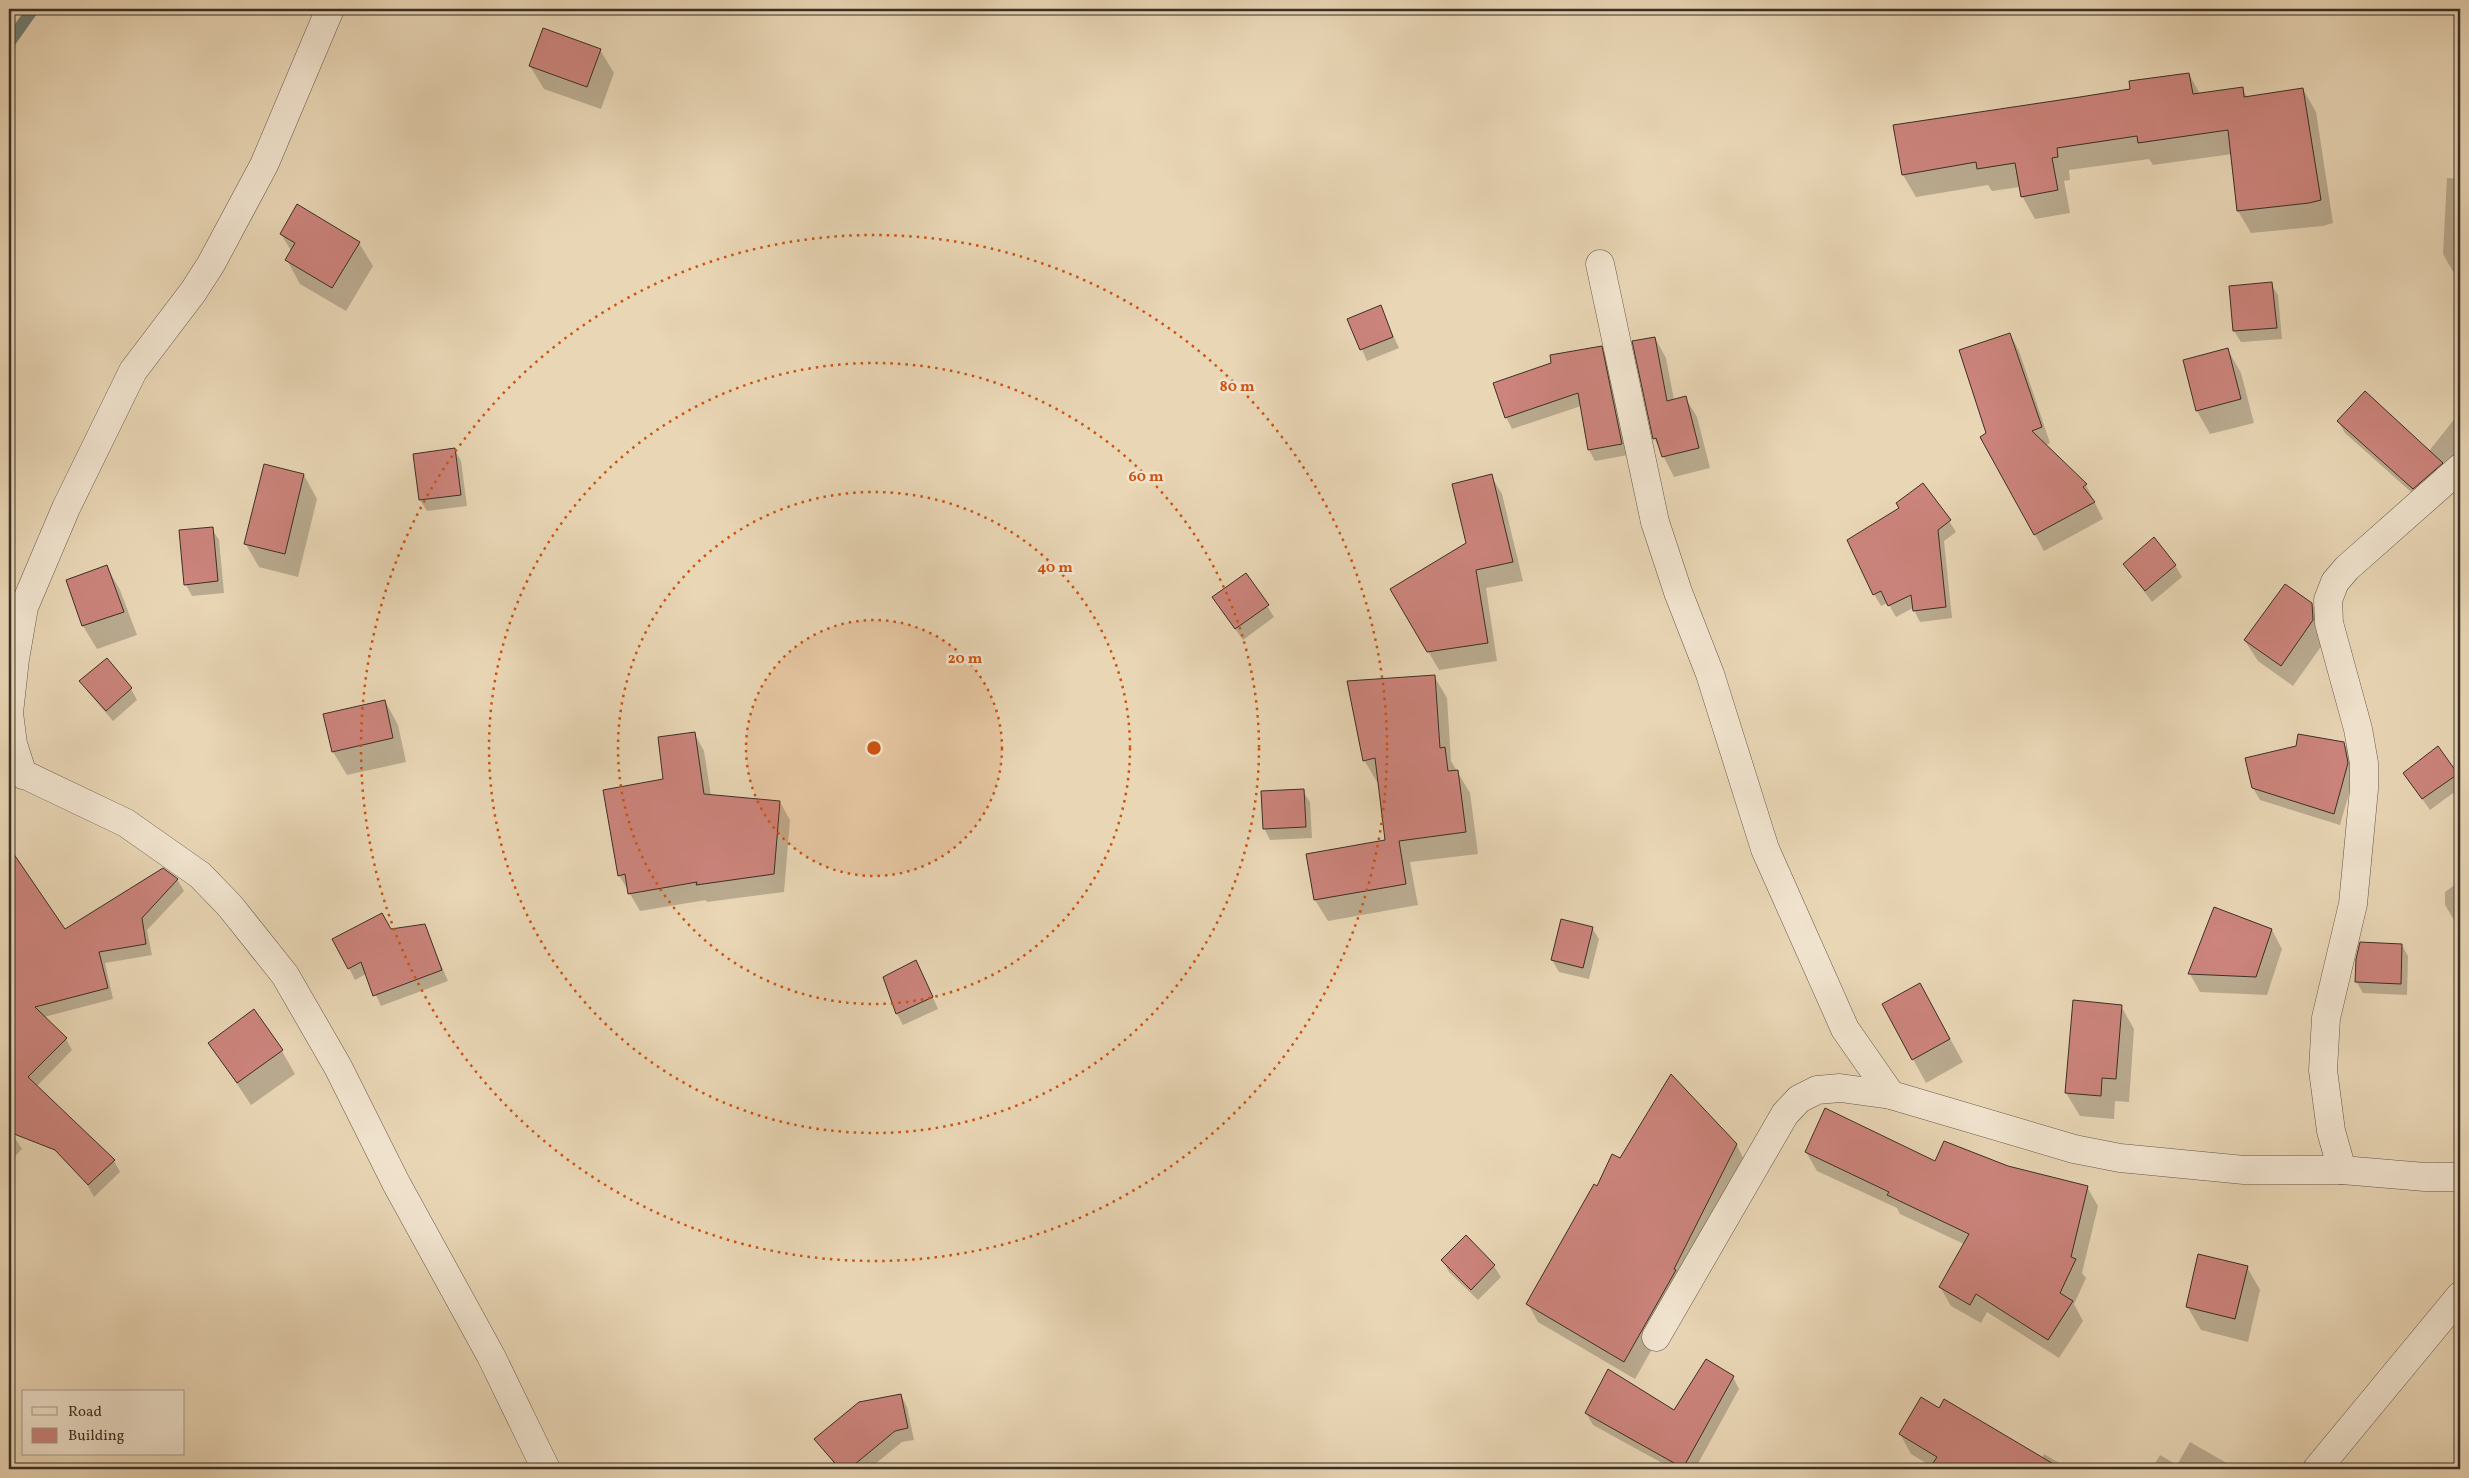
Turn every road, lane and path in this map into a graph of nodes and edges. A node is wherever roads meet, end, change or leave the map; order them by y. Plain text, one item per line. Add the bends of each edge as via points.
1 (330, 9) edge
2 (1600, 264) dead end
3 (2460, 468) edge
4 (1891, 1095) junction
5 (2342, 1170) junction
6 (2460, 1176) edge
7 (2460, 1296) edge
8 (1656, 1337) dead end
9 (546, 1469) edge
10 (2317, 1469) edge

1 - 9 street via 264,165 211,264 133,371 66,508 24,607 14,659 9,713 13,744 19,772 126,823 200,875 230,906 285,975 338,1067 396,1183 491,1356
2 - 4 street via 1655,522 1710,674 1765,849 1845,1029
3 - 5 street via 2347,568 2335,582 2328,600 2329,623 2364,763 2353,904 2326,1018 2322,1070 2331,1131
4 - 5 street via 2074,1149 2120,1158 2244,1170
4 - 8 street via 1840,1088 1817,1090 1799,1099 1785,1114
5 - 6 street via 2425,1177
7 - 10 street

